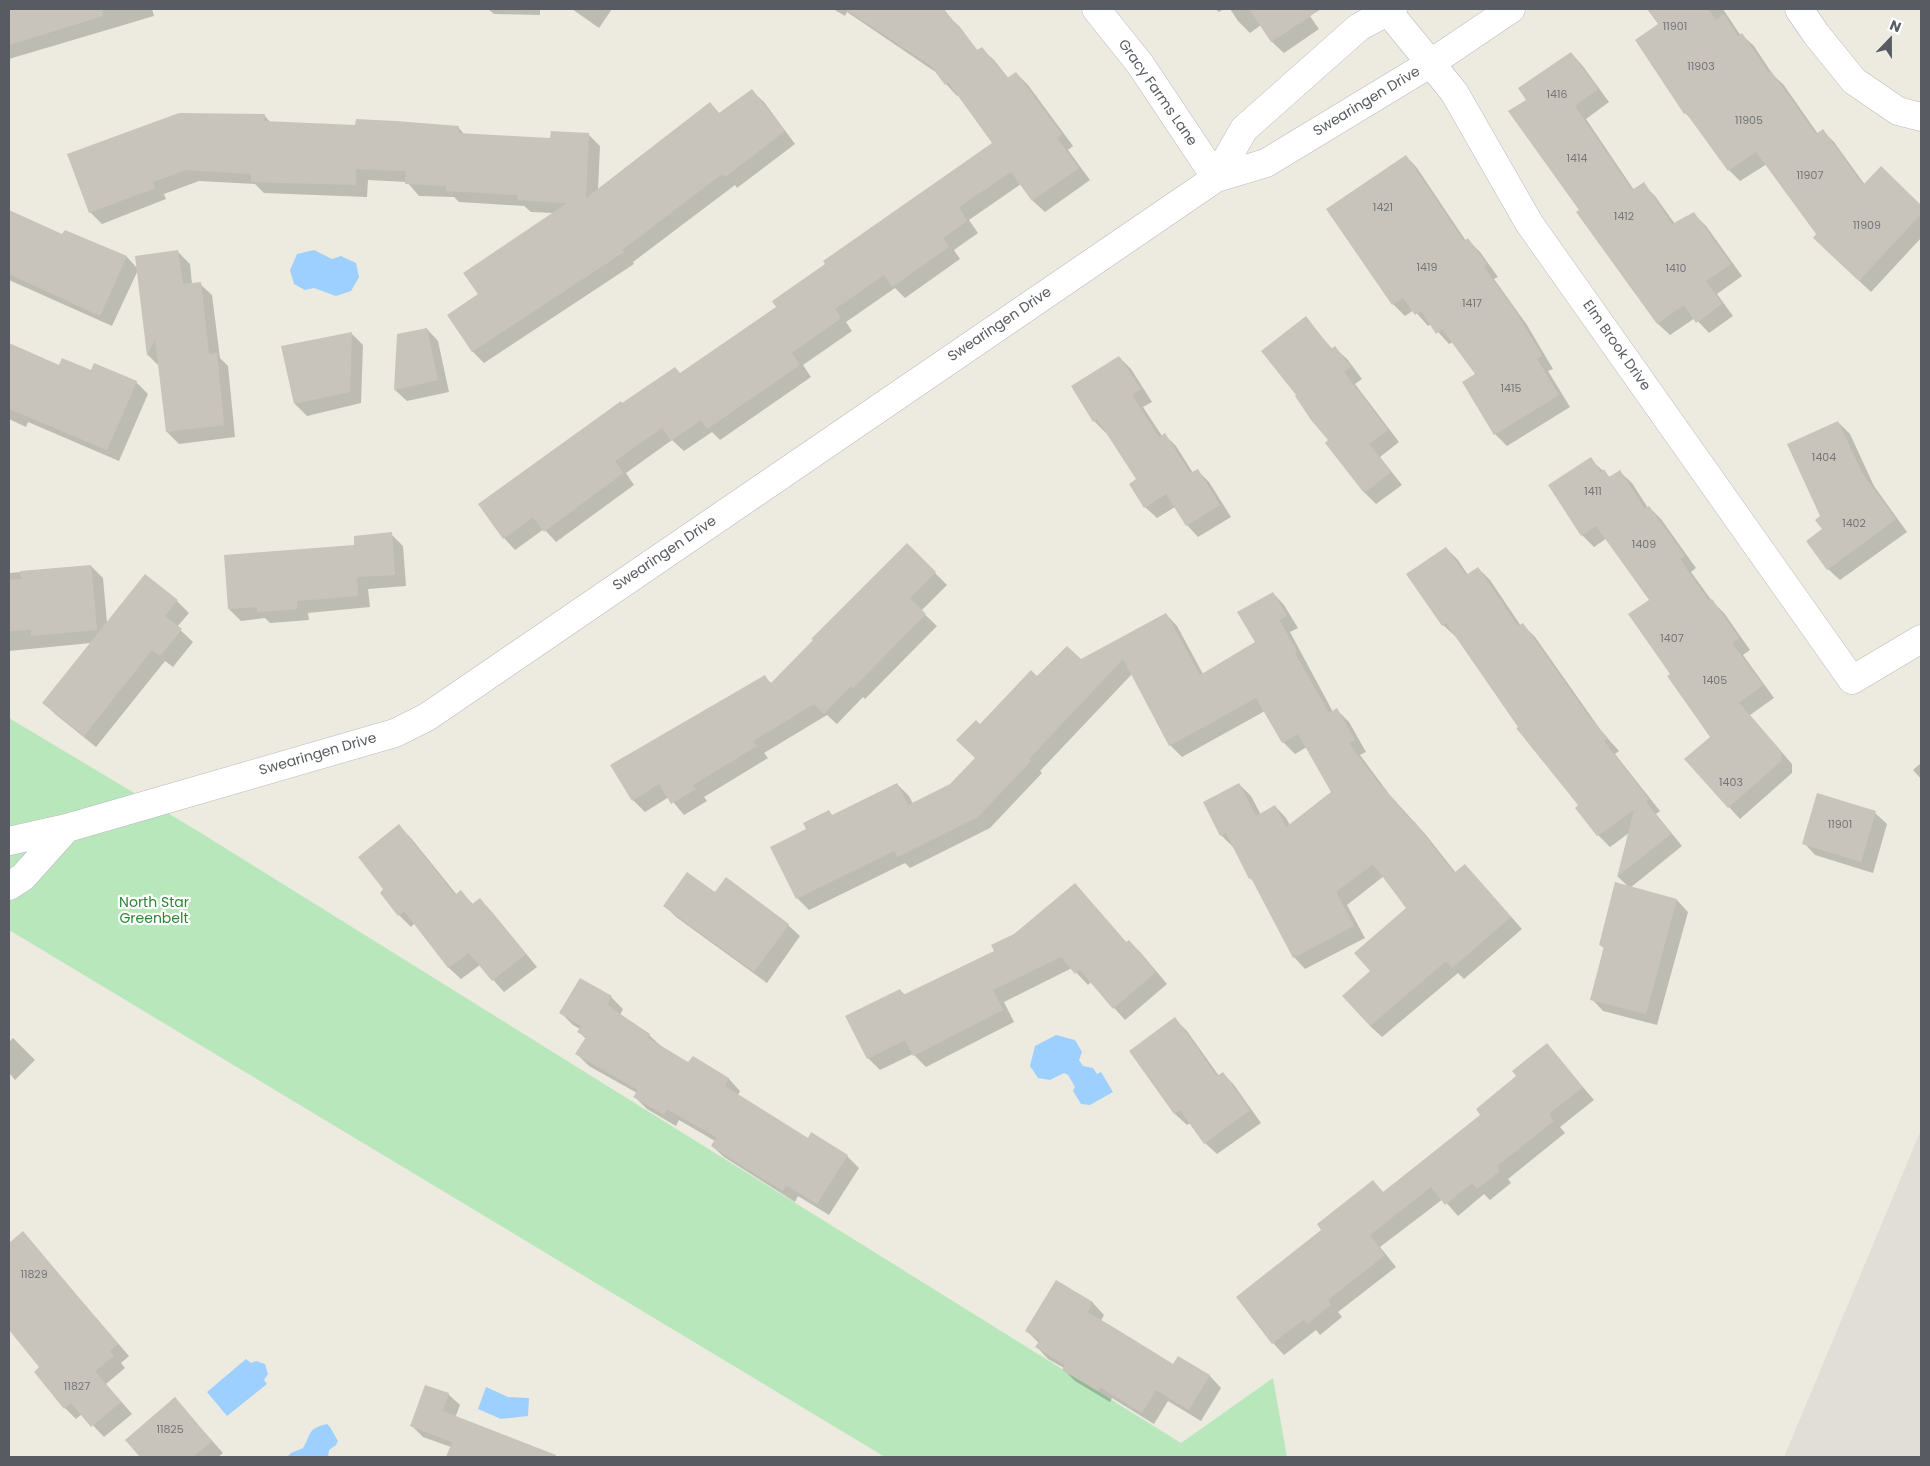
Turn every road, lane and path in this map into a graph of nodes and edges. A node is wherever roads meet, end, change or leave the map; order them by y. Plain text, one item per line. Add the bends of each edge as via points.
1 (1096, 9) edge
2 (1511, 9) edge
3 (1800, 9) edge
4 (1389, 10) edge
5 (1431, 63) junction
6 (1921, 117) edge
7 (1216, 178) junction
8 (1921, 639) edge
9 (67, 828) junction
10 (9, 841) edge
11 (9, 886) edge

1 - 7 street, Gracy Farms Lane via 1140,64
2 - 5 street, Swearingen Drive
3 - 6 street via 1854,80 1898,110
4 - 5 street, Elm Brook Drive
4 - 7 street, Swearingen Drive via 1359,27 1244,129
5 - 7 street, Swearingen Drive via 1266,163
5 - 8 street, Elm Brook Drive via 1454,92 1529,223 1852,680
7 - 9 street, Swearingen Drive via 428,717 395,733
9 - 10 street, Swearingen Drive
9 - 11 street via 23,877

